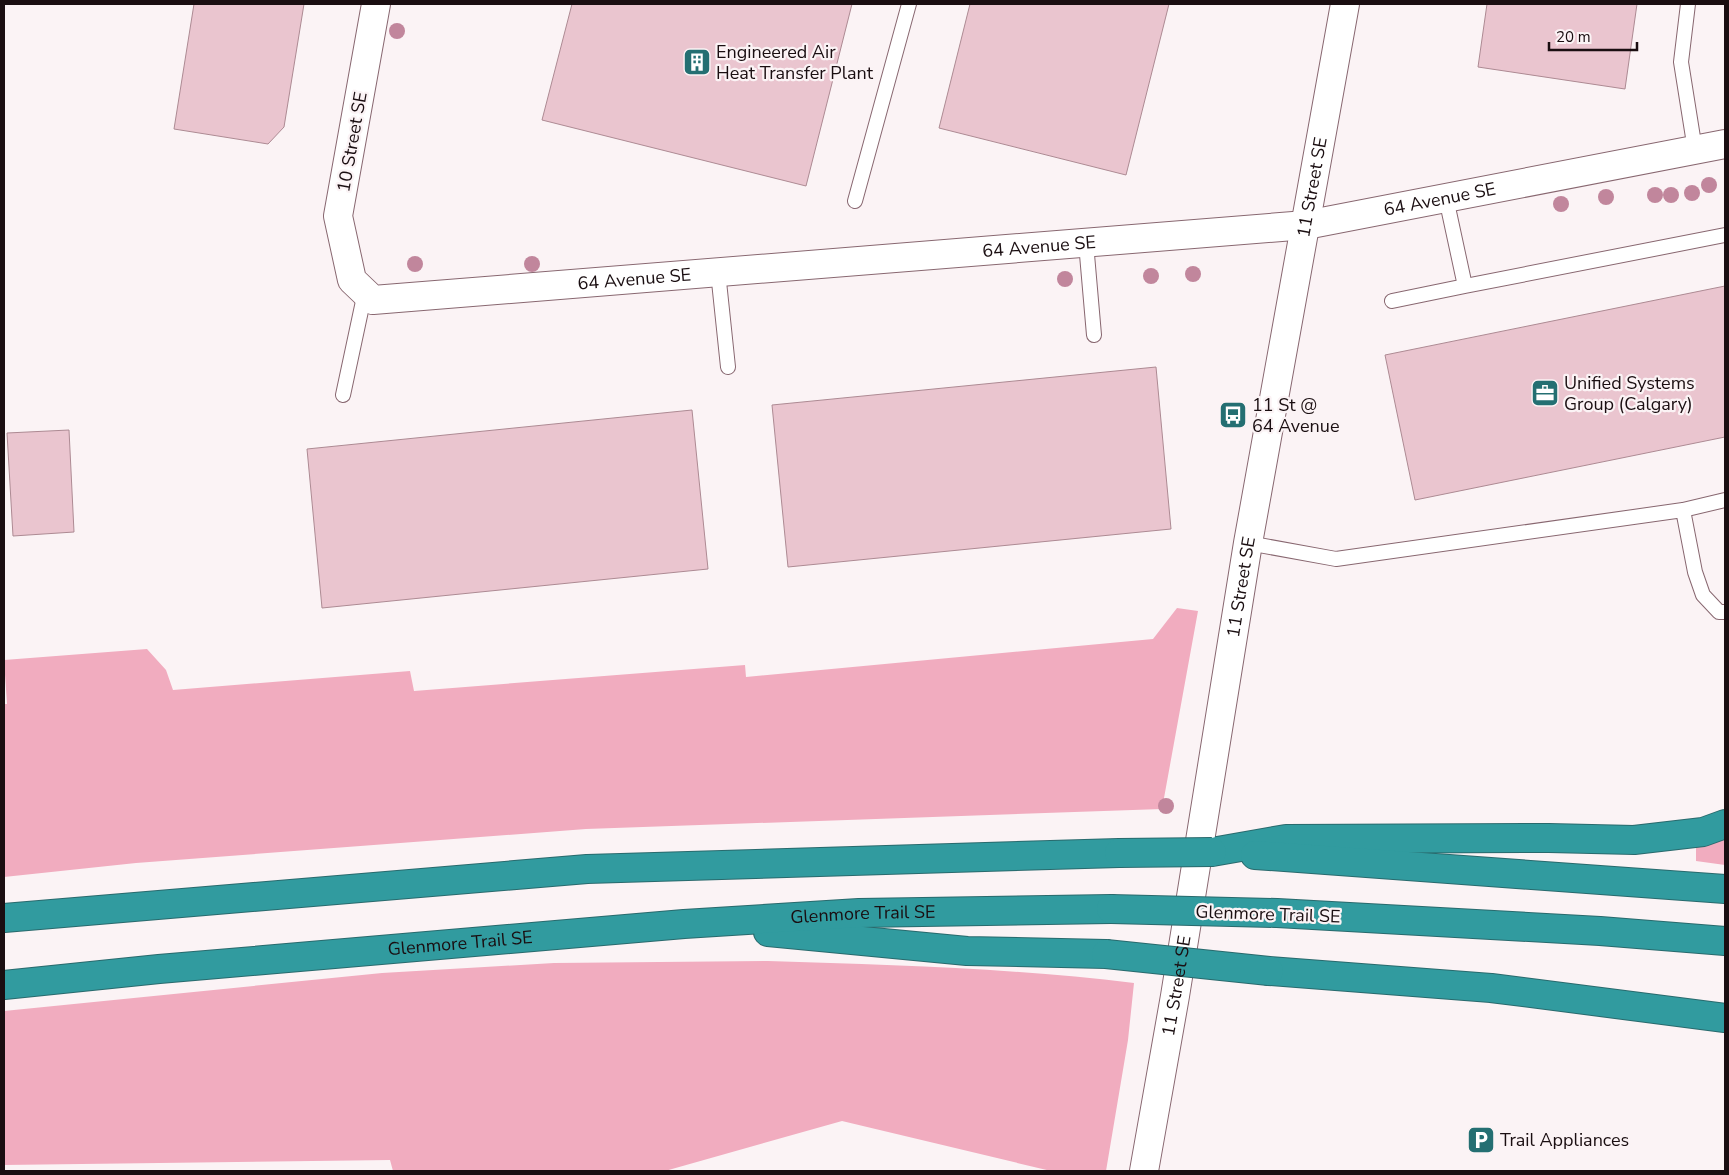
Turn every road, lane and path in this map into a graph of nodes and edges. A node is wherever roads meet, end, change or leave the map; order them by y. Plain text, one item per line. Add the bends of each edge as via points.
1 (376, 4) edge
2 (909, 4) edge
3 (1344, 4) edge
4 (1688, 4) edge
5 (1725, 144) edge
6 (1695, 150) junction
7 (1446, 198) junction
8 (855, 201) dead end
9 (1306, 225) junction
10 (1725, 235) edge
11 (1086, 243) junction
12 (718, 272) junction
13 (358, 286) junction
14 (1465, 286) junction
15 (1392, 301) dead end
16 (1094, 335) dead end
17 (728, 367) dead end
18 (343, 395) dead end
19 (1725, 500) edge
20 (1683, 510) junction
21 (1248, 542) junction
22 (1725, 612) edge
23 (1725, 824) edge
24 (1285, 848) junction
25 (1725, 889) edge
26 (4, 918) edge
27 (684, 924) junction
28 (1725, 942) edge
29 (4, 985) edge
30 (1491, 988) junction
31 (1725, 1018) edge
32 (1725, 1037) edge
33 (1144, 1171) edge

1 - 13 street, 10 Street SE via 338,216
2 - 8 lane
3 - 9 street, 11 Street SE
4 - 6 lane via 1681,62
5 - 6 street, 64 Avenue SE
6 - 7 street, 64 Avenue SE
7 - 9 street, 64 Avenue SE
7 - 14 lane
9 - 11 street, 64 Avenue SE
9 - 21 street, 11 Street SE
10 - 14 lane
11 - 12 street, 64 Avenue SE
11 - 16 lane
12 - 13 street, 64 Avenue SE via 373,300
12 - 17 lane
13 - 18 lane
14 - 15 lane
19 - 20 lane
20 - 21 lane via 1336,559
20 - 22 lane via 1695,572 1703,595 1719,612
21 - 33 street, 11 Street SE
23 - 24 highway via 1703,832 1634,840 1549,838
24 - 25 highway
24 - 26 highway, bridge via 586,869
27 - 28 highway, Glenmore Trail SE, bridge via 859,913 1111,909 1277,913 1600,931
27 - 29 highway, Glenmore Trail SE
27 - 30 highway, bridge via 967,951 1106,954 1269,971
30 - 31 highway
30 - 32 highway

